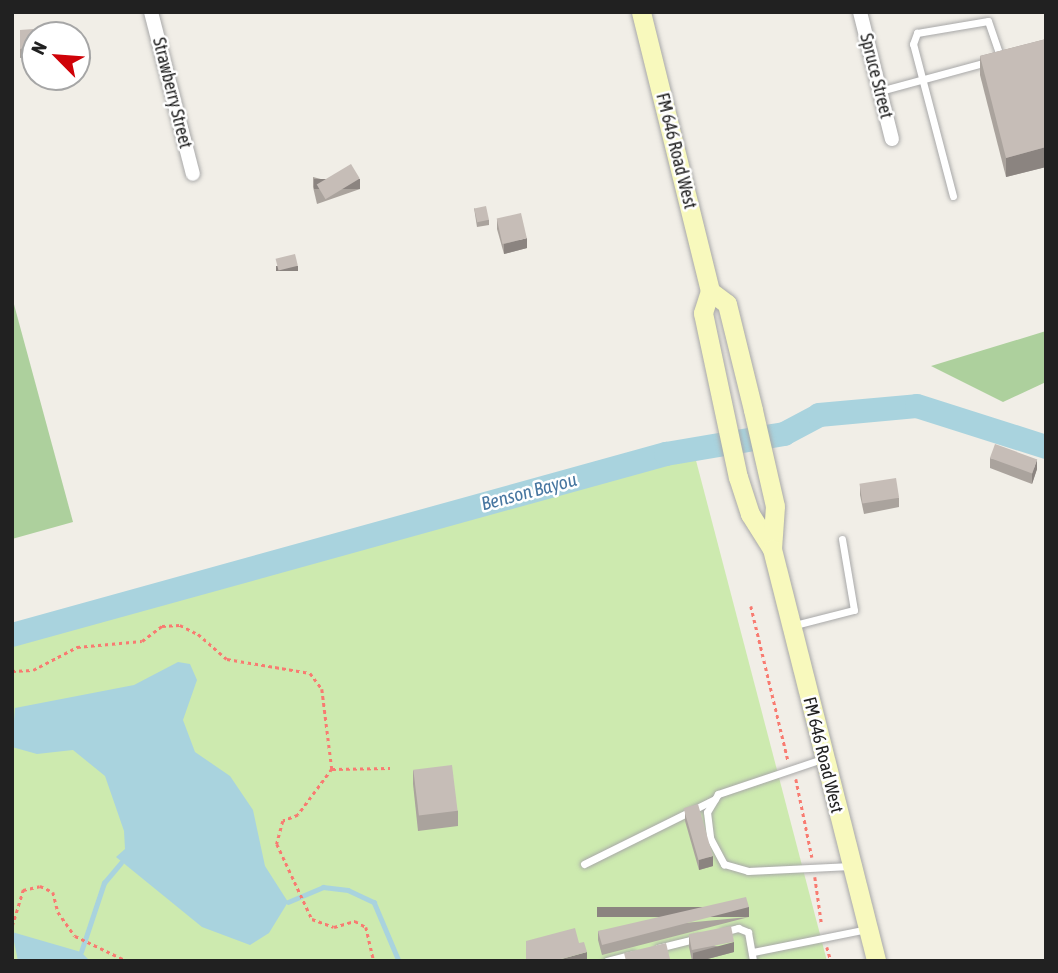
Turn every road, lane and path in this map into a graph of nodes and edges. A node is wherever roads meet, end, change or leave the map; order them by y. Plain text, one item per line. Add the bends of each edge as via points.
1 (151, 12) edge
2 (641, 12) edge
3 (860, 12) edge
4 (924, 79) junction
5 (880, 92) junction
6 (892, 139) dead end
7 (193, 174) dead end
8 (953, 196) dead end
9 (710, 291) junction
10 (842, 539) dead end
11 (772, 549) junction
12 (751, 606) dead end
13 (791, 626) junction
14 (12, 671) edge
15 (823, 758) junction
16 (390, 768) dead end
17 (332, 769) junction
18 (791, 771) junction
19 (716, 799) junction
20 (584, 864) dead end
21 (815, 866) junction
22 (851, 866) junction
23 (12, 926) edge
24 (822, 926) dead end
25 (868, 928) junction
26 (827, 947) dead end
27 (753, 957) edge
28 (127, 961) edge
29 (374, 961) edge
30 (607, 961) edge
31 (831, 961) edge
32 (876, 961) edge

1 - 7 street, Strawberry Street
2 - 9 main road, FM 646 Road West
3 - 5 street, Spruce Street
4 - 4 lane via 1005,57 988,21 916,33 913,44
4 - 5 lane
4 - 8 lane
5 - 6 street, Spruce Street
9 - 11 main road, FM 646 Road West via 703,313 738,477 750,514
9 - 11 main road, FM 646 Road West via 727,303 753,410 775,506
10 - 13 lane via 855,610
11 - 13 main road, FM 646 Road West
12 - 18 path
13 - 15 main road, FM 646 Road West
14 - 17 path via 33,670 78,648 142,641 162,626 180,625 227,659 310,673 322,689
15 - 18 lane
15 - 22 main road, FM 646 Road West
16 - 17 path
17 - 29 path via 298,815 279,827 277,844 312,919 334,927 355,921 366,927
18 - 19 lane via 718,794
18 - 21 path via 801,789
19 - 20 lane
19 - 21 lane via 707,812 710,838 724,864 748,871
21 - 22 lane
21 - 24 path
22 - 25 main road, FM 646 Road West
23 - 28 path via 23,890 40,886 53,892 58,912 75,936 95,950
25 - 27 lane
25 - 32 main road, FM 646 Road West
26 - 31 path
27 - 30 lane via 748,932 738,928

